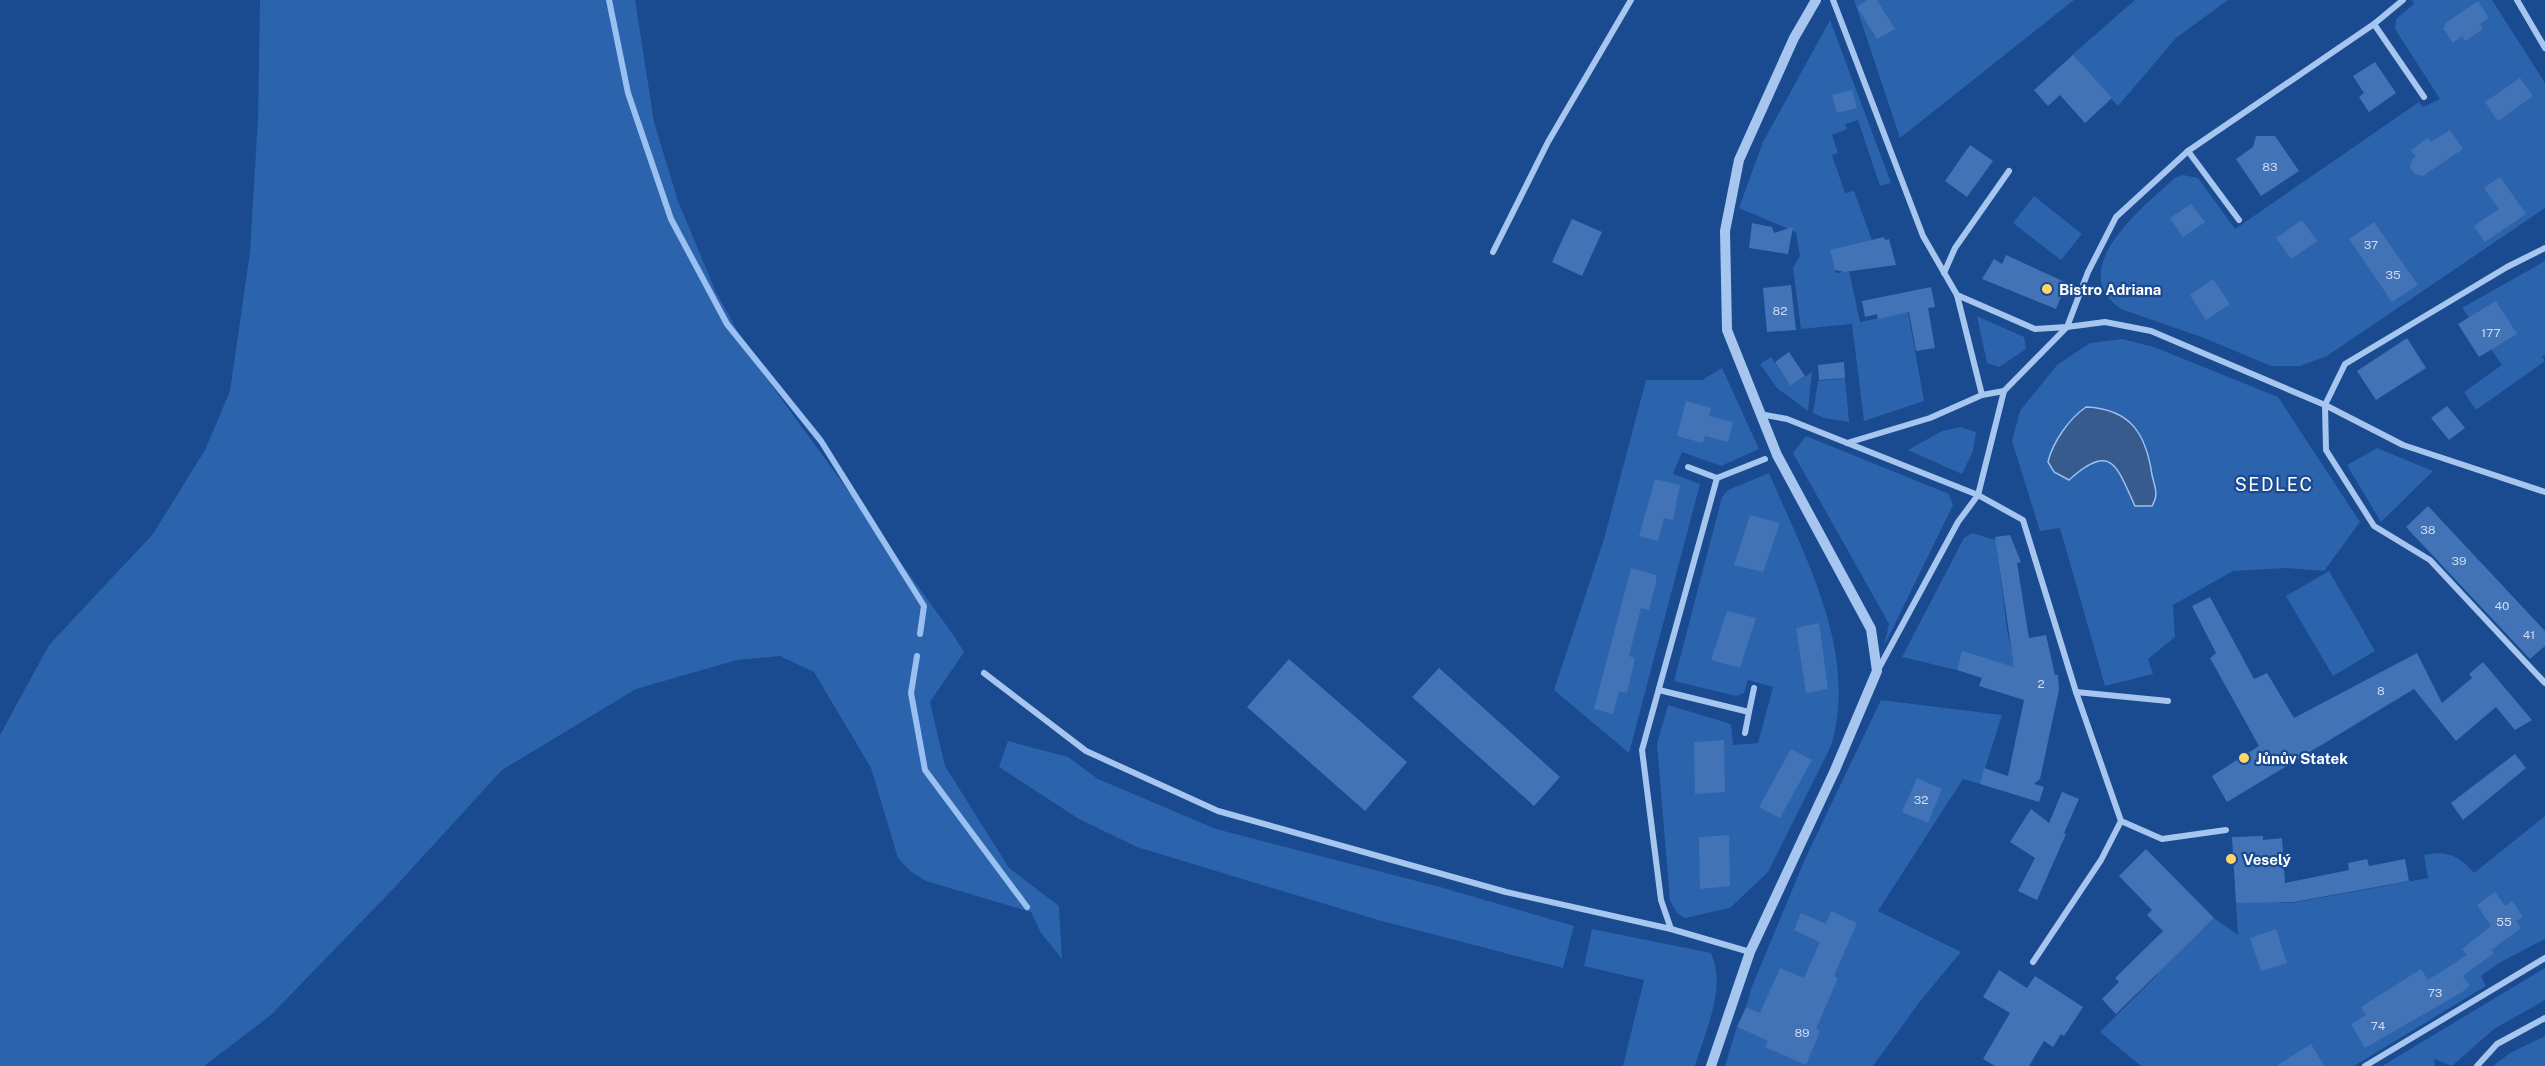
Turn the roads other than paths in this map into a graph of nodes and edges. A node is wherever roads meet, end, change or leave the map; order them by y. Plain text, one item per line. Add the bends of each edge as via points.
1 (1631, 0) edge
2 (1816, 0) edge
3 (1833, 0) edge
4 (2403, 0) edge
5 (2517, 0) edge
6 (2374, 24) junction
7 (2545, 48) edge
8 (2424, 97) dead end
9 (2188, 151) junction
10 (2009, 171) dead end
11 (2239, 220) dead end
12 (2545, 249) edge
13 (1493, 252) dead end
14 (1944, 273) junction
15 (1957, 295) junction
16 (2067, 327) junction
17 (2004, 391) junction
18 (1982, 395) junction
19 (2325, 405) junction
20 (1760, 414) junction
21 (1847, 443) junction
22 (1765, 459) dead end
23 (1688, 467) dead end
24 (1717, 478) junction
25 (2545, 492) edge
26 (1978, 495) junction
27 (1877, 670) junction
28 (984, 673) dead end
29 (2545, 683) edge
30 (1754, 688) dead end
31 (1659, 690) junction
32 (2076, 692) junction
33 (2168, 701) dead end
34 (1749, 712) junction
35 (1745, 733) dead end
36 (2121, 821) junction
37 (2226, 830) dead end
38 (1671, 929) junction
39 (1750, 952) junction
40 (2545, 958) edge
41 (2033, 962) dead end
42 (2545, 1018) edge
43 (1711, 1066) edge
44 (2365, 1066) edge
45 (2477, 1066) edge

1 - 13 street via 1548,142
2 - 20 street via 1794,38 1739,160 1725,231 1727,330
3 - 14 street via 1923,236
4 - 6 street
5 - 7 street
6 - 8 street
6 - 9 street
9 - 11 street
9 - 16 street via 2116,217 2088,272
10 - 14 street via 1955,248
12 - 19 street via 2507,267 2345,364
14 - 15 street
15 - 16 street via 2035,329
15 - 18 street
16 - 17 street
16 - 19 street via 2105,322 2151,332
17 - 18 street
17 - 26 street
18 - 21 street via 1930,418
19 - 25 street via 2403,444
19 - 29 street via 2326,450 2374,526 2430,560
20 - 21 street via 1787,419
20 - 27 street via 1777,455 1871,629
21 - 26 street
22 - 24 street
23 - 24 street
24 - 31 street
26 - 27 street via 1958,522
26 - 32 street via 2023,520
27 - 39 street
28 - 38 street via 1086,751 1218,811 1506,892
30 - 34 street
31 - 34 street
31 - 38 street via 1642,750 1661,900
32 - 33 street
32 - 36 street
34 - 35 street
36 - 37 street via 2162,839
36 - 41 street via 2101,860
38 - 39 street
39 - 43 street
40 - 44 street
42 - 45 street via 2497,1044

